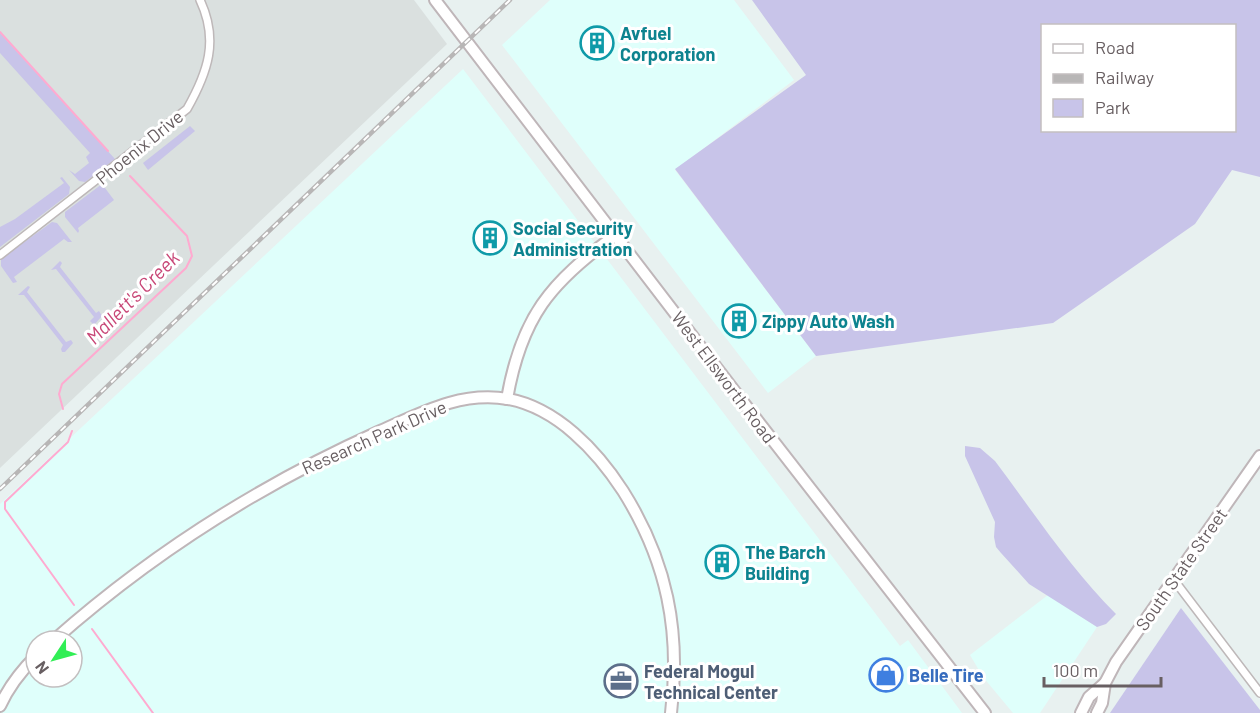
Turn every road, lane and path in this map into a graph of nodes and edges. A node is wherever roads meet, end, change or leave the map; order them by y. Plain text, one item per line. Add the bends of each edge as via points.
1 (200, 0) edge
2 (435, 0) edge
3 (616, 235) junction
4 (0, 255) edge
5 (507, 399) junction
6 (1260, 456) edge
7 (1173, 580) junction
8 (68, 629) edge
9 (24, 668) edge
10 (1105, 683) junction
11 (1260, 693) edge
12 (0, 706) edge
13 (987, 712) edge
14 (671, 713) edge
15 (1081, 713) edge
16 (1097, 713) edge

1 - 4 street, Phoenix Drive via 210,32 210,52 188,109
2 - 3 main road, West Ellsworth Road
3 - 5 main road via 575,267 530,320
3 - 13 main road, West Ellsworth Road
5 - 8 main road, Research Park Drive via 482,397 450,402 340,449 274,483 150,563
5 - 14 main road, Research Park Drive via 530,404 580,439 617,482 638,517 659,562 668,595 675,661
6 - 7 main road, South State Street
7 - 10 main road, South State Street
7 - 11 street
9 - 12 main road
10 - 15 main road, South State Street via 1089,697
10 - 16 main road, South State Street

